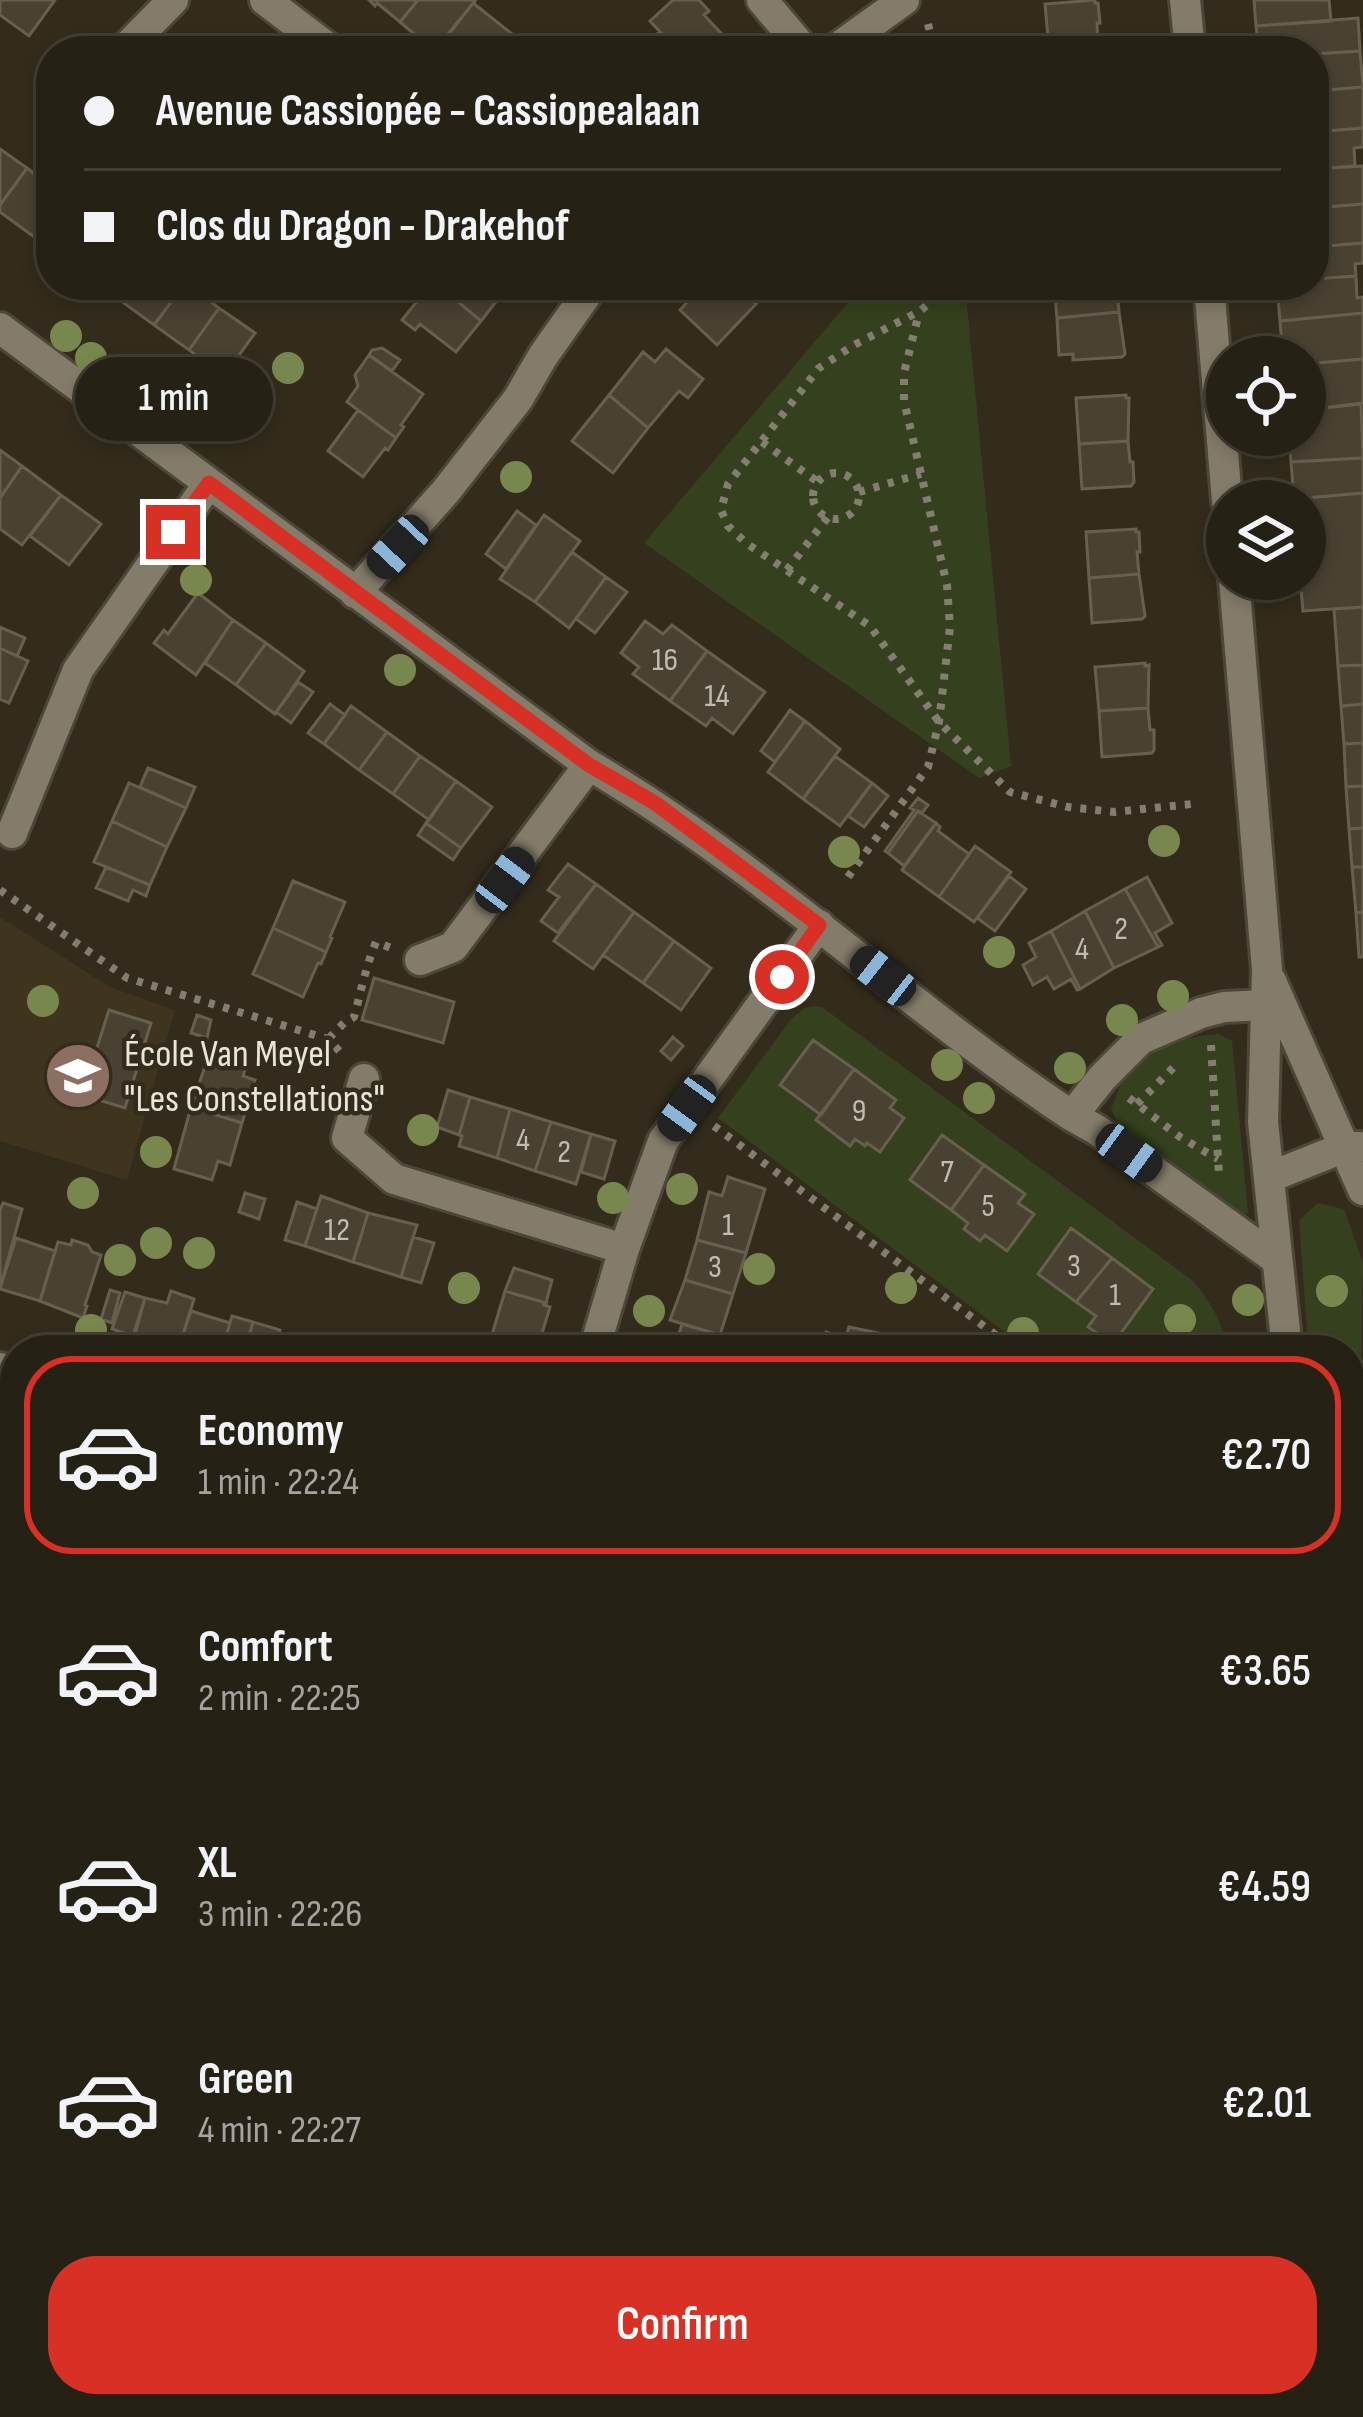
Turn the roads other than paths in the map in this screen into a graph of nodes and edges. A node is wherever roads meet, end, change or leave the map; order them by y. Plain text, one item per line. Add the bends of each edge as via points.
1 (173, 0) edge
2 (265, 0) edge
3 (762, 0) edge
4 (1185, 0) edge
5 (915, 10) edge
6 (138, 36) edge
7 (312, 36) edge
8 (792, 36) edge
9 (863, 36) edge
10 (1189, 36) edge
11 (582, 300) edge
12 (1210, 300) edge
13 (0, 328) edge
14 (1225, 480) edge
15 (209, 483) junction
16 (355, 593) junction
17 (1236, 600) edge
18 (589, 765) junction
19 (12, 833) dead end
20 (819, 925) junction
21 (420, 960) dead end
22 (1267, 970) junction
23 (1266, 1005) junction
24 (364, 1079) road end
25 (1072, 1116) junction
26 (1354, 1147) edge
27 (1270, 1177) junction
28 (1363, 1190) edge
29 (624, 1249) junction
30 (1276, 1259) junction
31 (598, 1335) edge
32 (1285, 1335) edge

1 - 6 street
2 - 7 street
3 - 8 street
4 - 10 street
5 - 9 street
11 - 16 street via 518,399
12 - 14 street
13 - 15 street
15 - 16 street
15 - 19 street via 79,670
16 - 18 street
17 - 22 street
18 - 20 street via 655,803
18 - 21 street via 453,947
20 - 25 street
20 - 29 street via 663,1141
22 - 23 street
22 - 26 street
23 - 25 street via 1224,1007 1141,1039
23 - 27 street
24 - 29 street via 347,1138 394,1178
25 - 30 street
26 - 27 street
26 - 28 street
27 - 30 street
29 - 31 street
30 - 32 street

